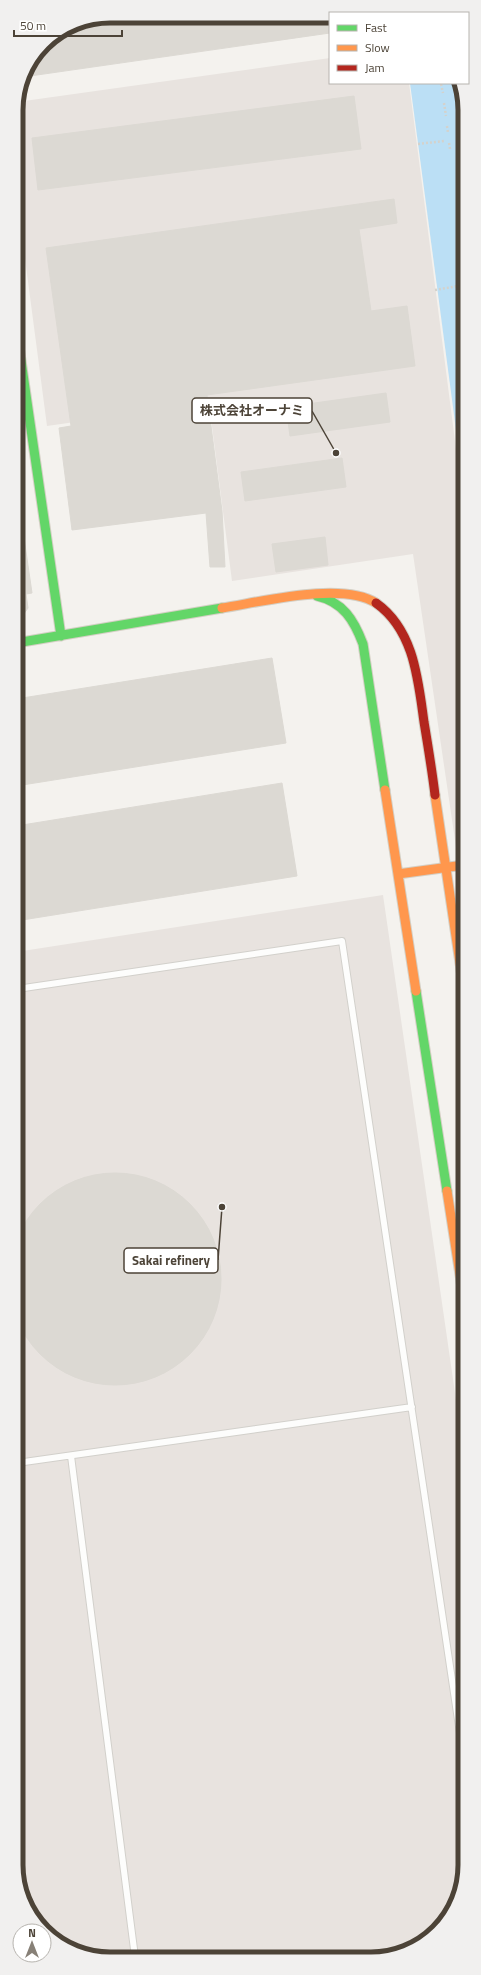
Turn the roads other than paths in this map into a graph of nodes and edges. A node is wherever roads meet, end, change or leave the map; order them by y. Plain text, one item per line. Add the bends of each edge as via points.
1 (23, 374) edge
2 (310, 594) junction
3 (61, 636) junction
4 (23, 642) edge
5 (458, 865) edge
6 (446, 867) junction
7 (398, 874) junction
8 (458, 949) edge
9 (23, 988) edge
10 (458, 1262) edge
11 (412, 1407) junction
12 (71, 1456) junction
13 (23, 1462) edge
14 (458, 1719) edge
15 (134, 1952) edge

1 - 3 street
2 - 3 street
2 - 6 street via 361,595 380,604 397,621 417,672
2 - 7 street via 337,602 357,626 363,644
3 - 4 street
5 - 6 street
6 - 7 street
6 - 8 street
7 - 10 street
9 - 11 lane via 342,941
11 - 12 lane
11 - 14 lane
12 - 13 lane
12 - 15 lane

